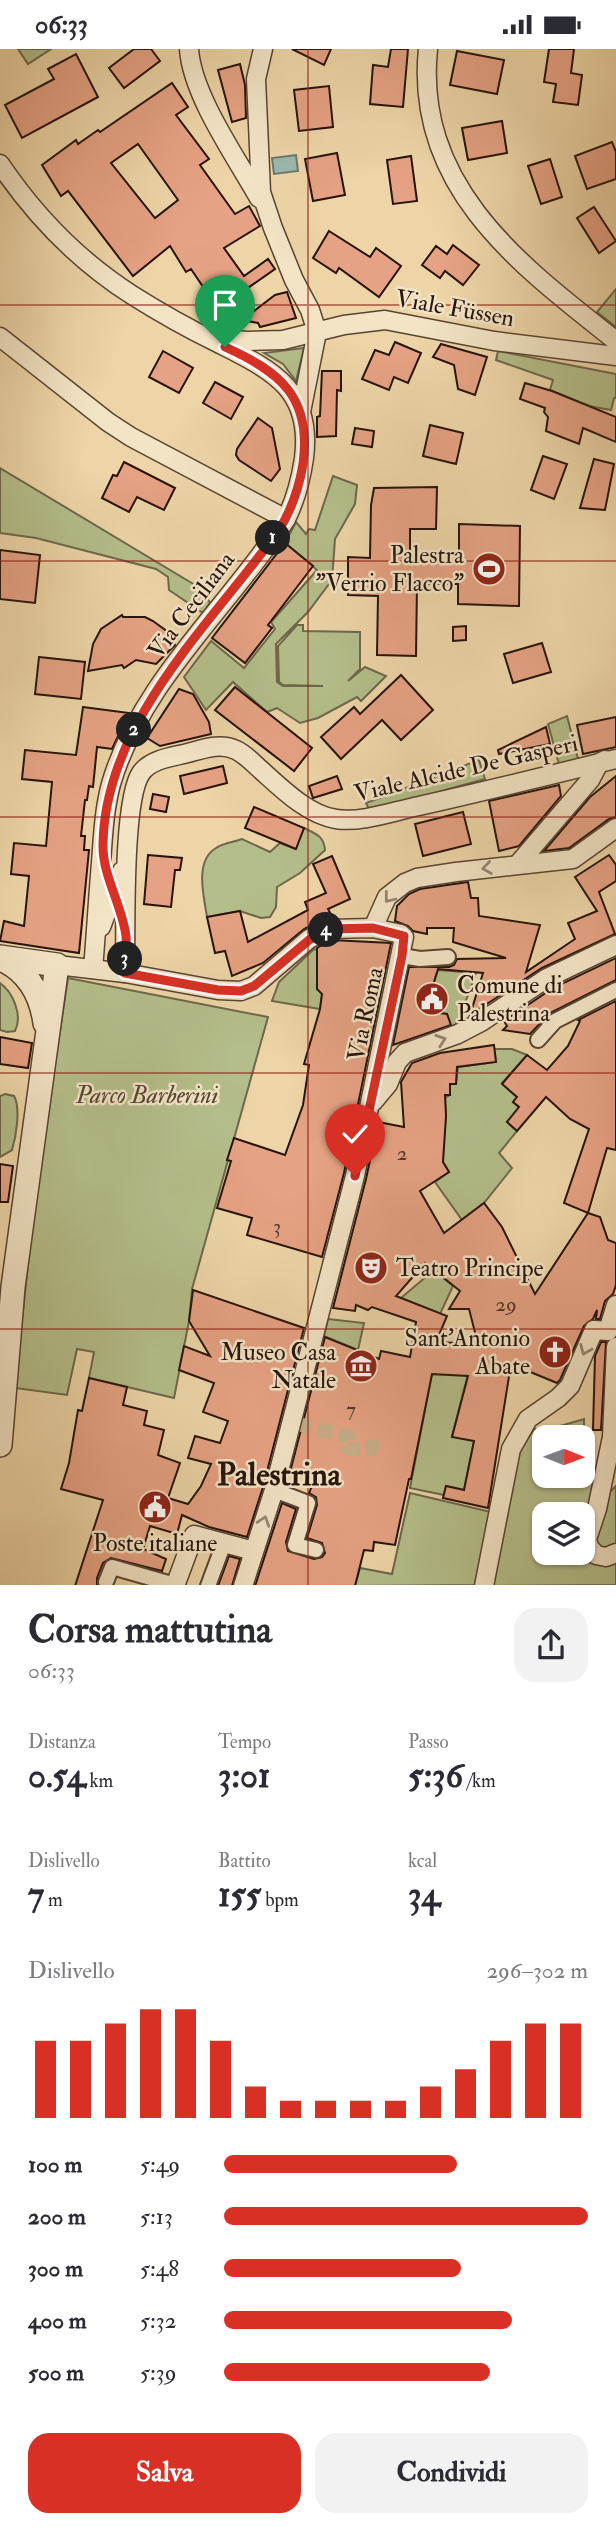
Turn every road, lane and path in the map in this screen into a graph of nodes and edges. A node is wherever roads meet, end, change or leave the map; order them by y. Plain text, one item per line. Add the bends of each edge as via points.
1 (189, 49) edge
2 (263, 49) edge
3 (428, 49) edge
4 (0, 164) edge
5 (268, 213) junction
6 (317, 332) junction
7 (204, 336) junction
8 (0, 337) edge
9 (616, 341) edge
10 (616, 356) edge
11 (301, 412) junction
12 (286, 519) junction
13 (610, 759) edge
14 (616, 828) edge
15 (102, 847) junction
16 (128, 851) junction
17 (518, 863) junction
18 (114, 895) junction
19 (373, 928) junction
20 (126, 935) junction
21 (95, 941) junction
22 (616, 945) edge
23 (402, 956) junction
24 (448, 957) dead end
25 (0, 958) edge
26 (57, 965) junction
27 (93, 969) junction
28 (125, 973) junction
29 (616, 990) edge
30 (538, 1040) dead end
31 (45, 1047) junction
32 (383, 1080) junction
33 (616, 1305) edge
34 (616, 1347) edge
35 (0, 1445) edge
36 (274, 1490) junction
37 (224, 1543) junction
38 (316, 1550) dead end
39 (254, 1551) junction
40 (616, 1553) edge
41 (106, 1581) dead end
42 (175, 1585) edge
43 (208, 1585) edge
44 (243, 1585) edge
45 (484, 1585) edge

1 - 5 street via 204,99
2 - 5 street via 256,113 261,192
3 - 9 street, Viale Füssen via 433,122 463,192 516,258
4 - 7 street, Via Ceciliana via 62,241 95,269
5 - 6 street
6 - 7 street, Viale Füssen via 266,341
6 - 10 street, Viale Füssen via 385,320 494,341
6 - 11 street
7 - 11 street, Via Ceciliana via 267,368 292,393
8 - 12 street via 119,430
11 - 12 street, Via Ceciliana via 303,460
12 - 15 street, Via Ceciliana via 144,713 111,786
13 - 16 street, Viale Alcide De Gasperi via 343,820 308,807 236,750 203,749 142,771 131,806
13 - 17 street
14 - 17 street via 573,859
15 - 18 street
15 - 21 street, Via Ceciliana
16 - 18 street
16 - 20 street
17 -> 19 street via 405,883 387,897
18 - 20 street
18 - 21 street
19 - 23 street, Via Roma via 399,933 405,939
19 - 28 street via 321,931 254,986 241,991
20 - 28 street
21 - 27 street, Via Ceciliana
32 -> 22 street via 411,1049 458,1034 547,978
23 - 24 street
23 - 32 street, Via Roma
25 - 26 street
25 - 31 street via 21,971 35,989 43,1011
26 - 27 street
26 - 31 street
27 - 28 street
29 - 30 street via 555,1021
31 - 35 street via 13,1287
32 - 36 street via 369,1114 295,1423
33 -> 45 street via 608,1331 594,1330 570,1386 523,1424 512,1449
34 - 40 street via 612,1437 587,1539 596,1555
36 - 38 street via 307,1503 295,1545
39 -> 36 street
37 - 39 street
37 - 42 street via 194,1535
37 - 43 street
39 - 44 street
41 - 42 street via 112,1567

